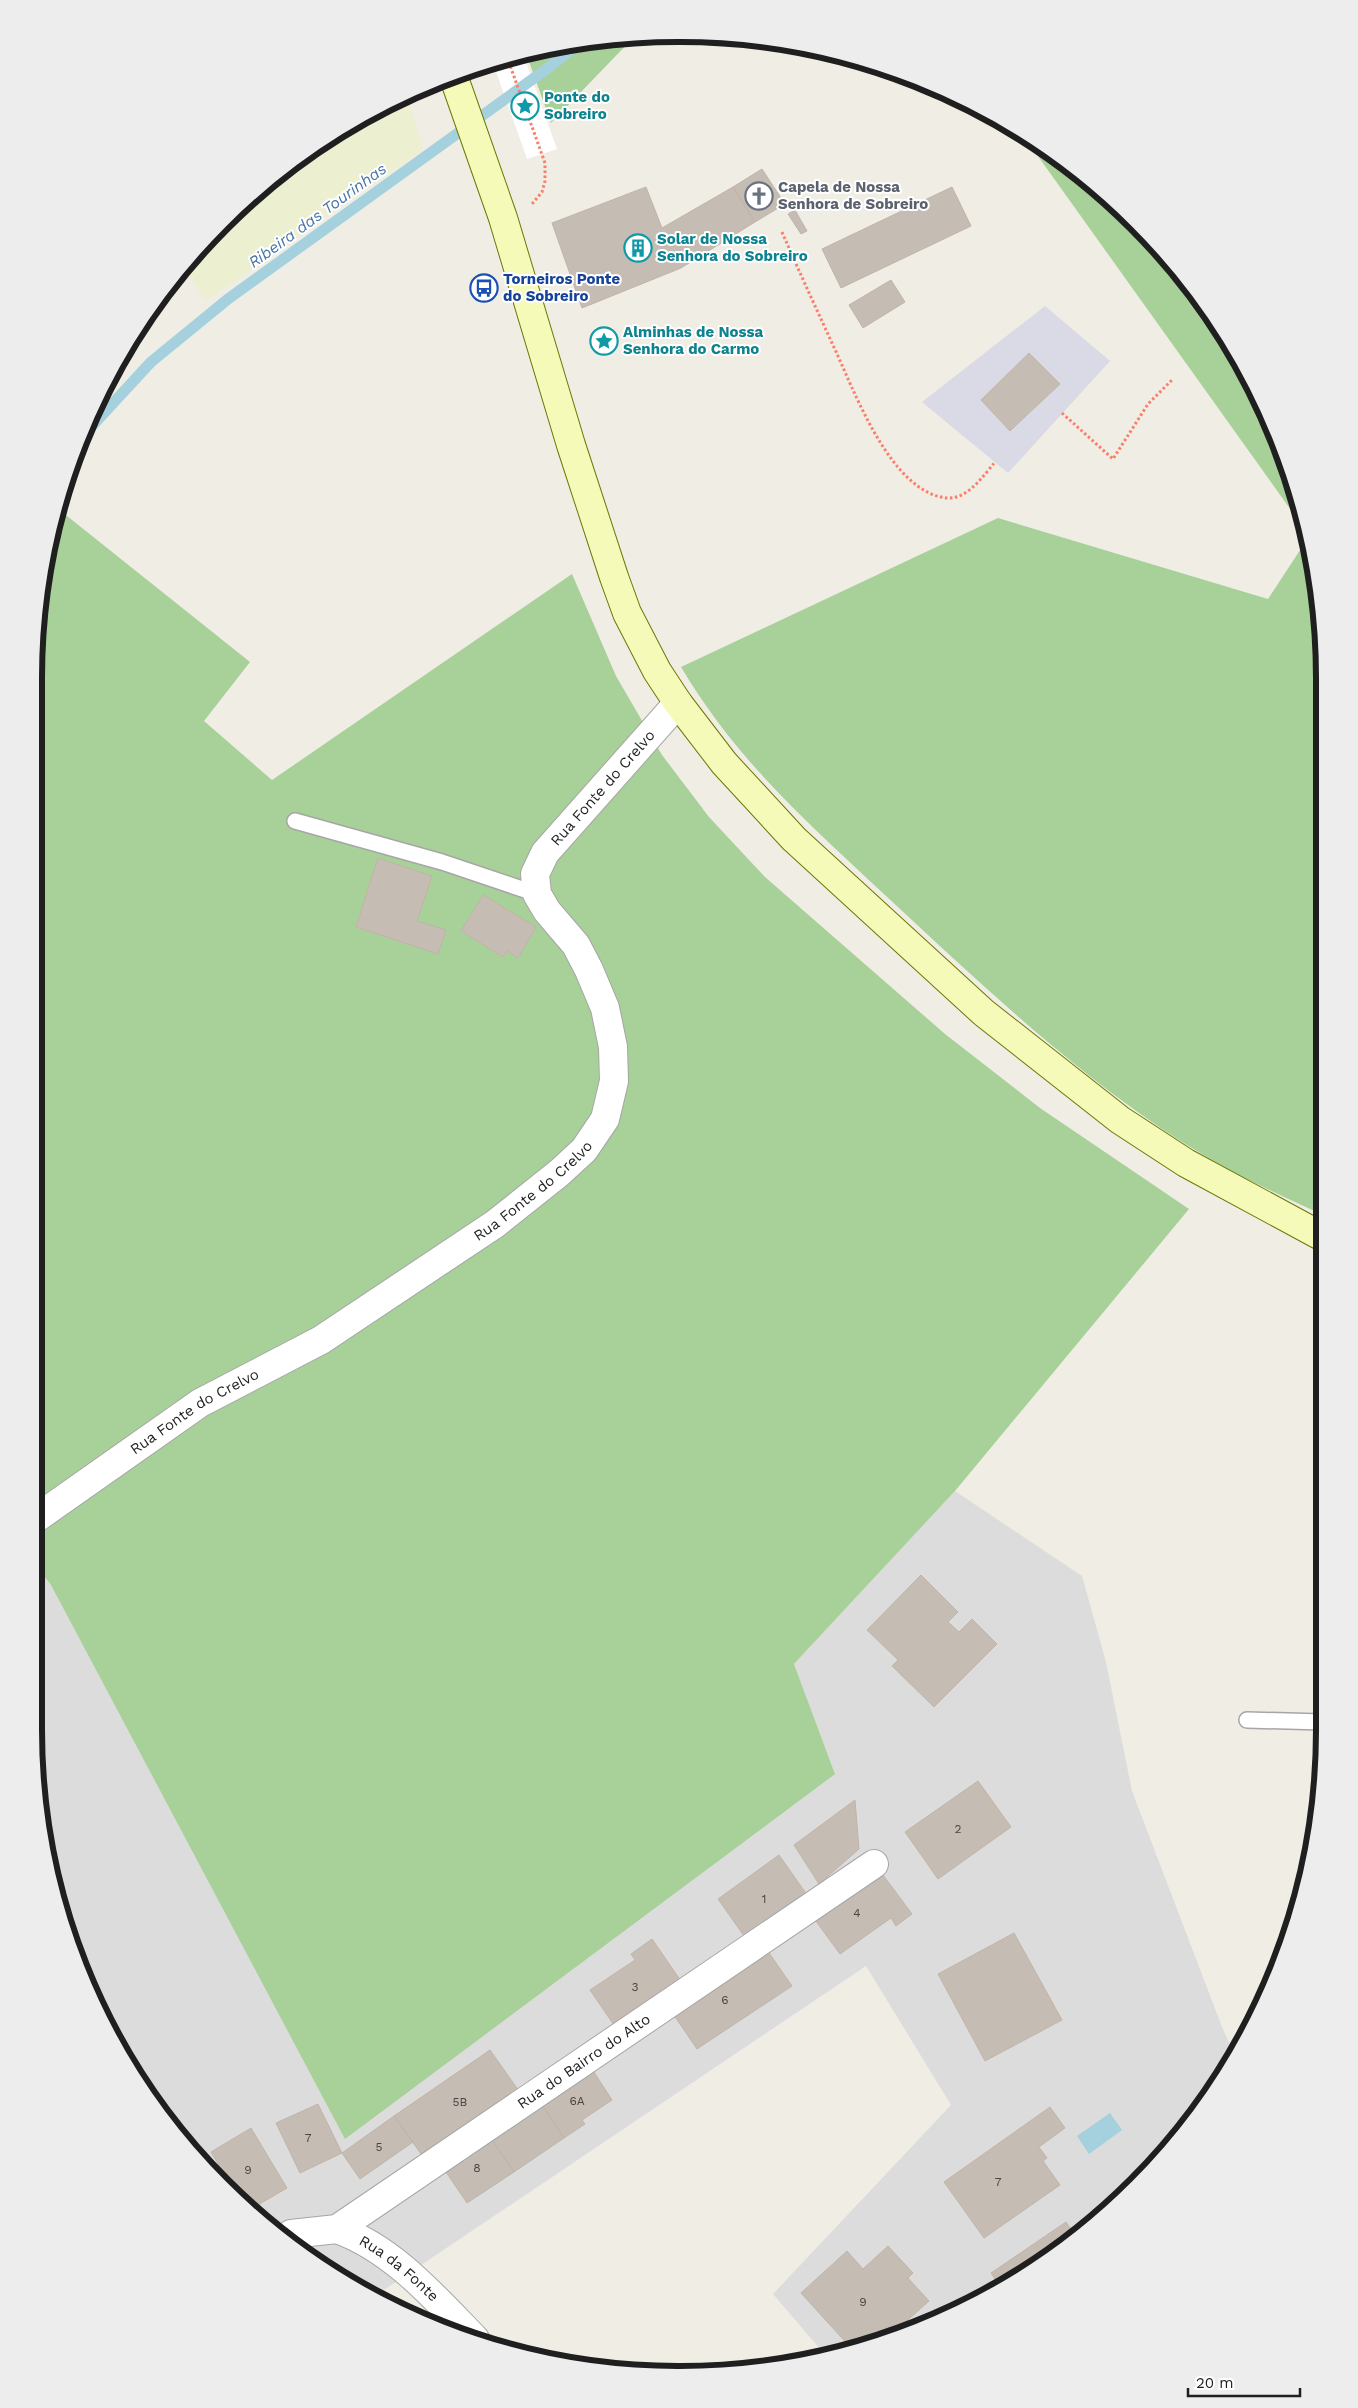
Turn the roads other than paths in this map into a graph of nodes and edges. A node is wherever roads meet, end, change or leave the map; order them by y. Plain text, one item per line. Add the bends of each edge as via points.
1 (456, 83) edge
2 (678, 703) junction
3 (295, 821) dead end
4 (537, 894) junction
5 (1316, 1233) edge
6 (42, 1513) edge
7 (1247, 1720) dead end
8 (1316, 1722) edge
9 (874, 1864) dead end
10 (336, 2229) junction
11 (292, 2234) edge
12 (467, 2329) edge

1 - 2 street via 504,218 614,577 627,613
2 - 4 street, Rua Fonte do Crelvo via 544,853 535,874
2 - 5 street via 724,763 794,839 984,1013 1120,1120 1186,1164
3 - 4 lane via 442,862
4 - 6 street, Rua Fonte do Crelvo via 576,945 589,970 605,1008 613,1047 614,1081 604,1120 584,1150 487,1230 321,1340 200,1402
7 - 8 lane
9 - 10 street, Rua do Bairro do Alto
10 - 11 street, Rua do Bairro do Alto
10 - 12 street, Rua da Fonte via 383,2253

